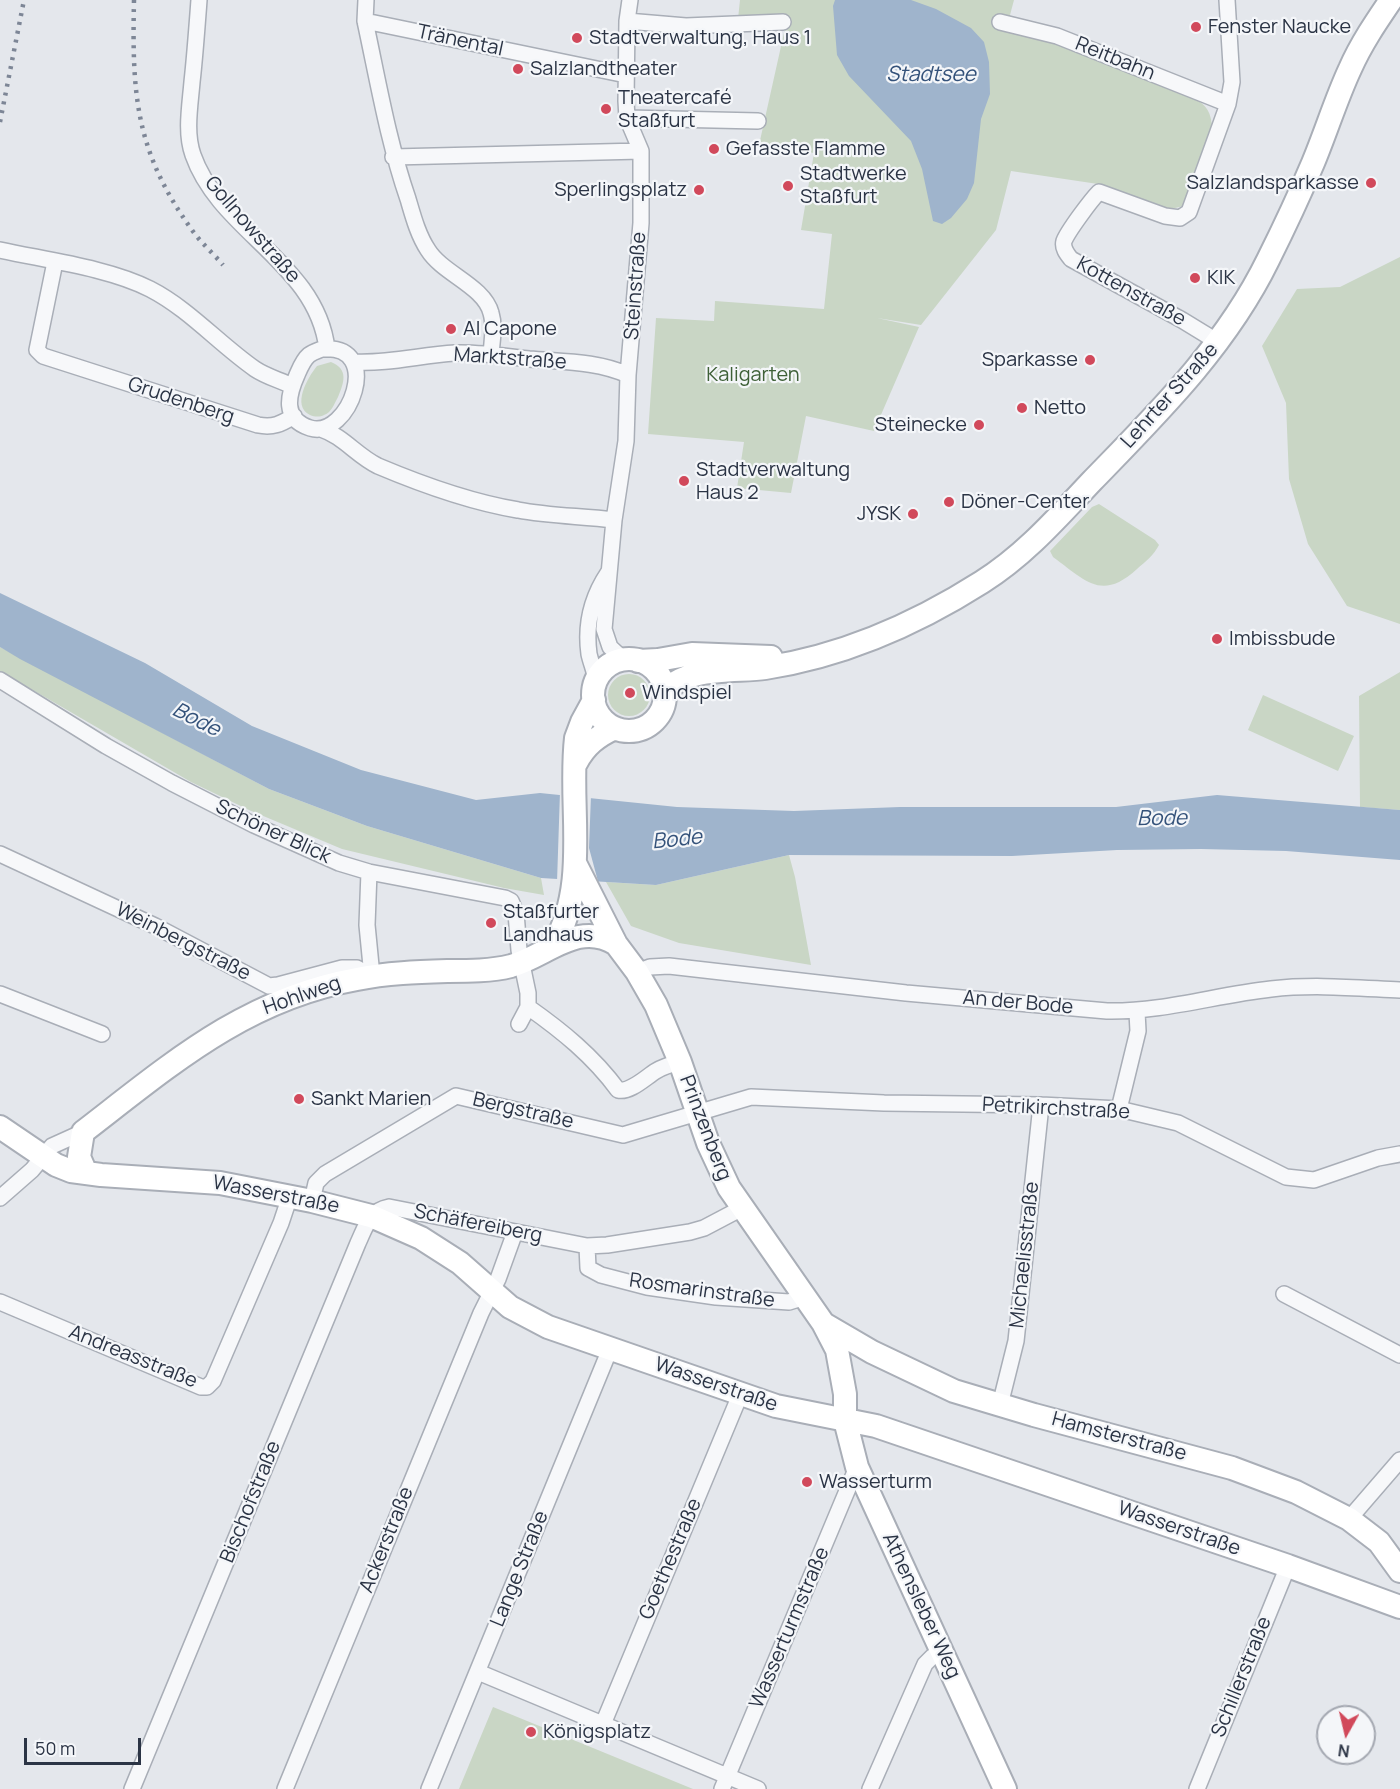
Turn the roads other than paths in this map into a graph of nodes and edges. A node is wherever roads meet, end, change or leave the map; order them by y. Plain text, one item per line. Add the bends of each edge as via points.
1 (199, 0) edge
2 (366, 0) edge
3 (630, 0) edge
4 (1227, 0) edge
5 (1391, 0) edge
6 (365, 21) junction
7 (627, 21) junction
8 (783, 22) dead end
9 (1000, 22) dead end
10 (626, 75) junction
11 (1228, 104) junction
12 (627, 118) junction
13 (759, 121) dead end
14 (641, 152) junction
15 (393, 157) junction
16 (0, 250) edge
17 (55, 262) junction
18 (1218, 342) junction
19 (327, 349) junction
20 (492, 354) junction
21 (354, 362) junction
22 (628, 375) junction
23 (292, 386) junction
24 (294, 416) junction
25 (321, 429) junction
26 (614, 520) junction
27 (608, 573) junction
28 (806, 659) junction
29 (631, 660) junction
30 (0, 680) edge
31 (595, 691) junction
32 (665, 693) junction
33 (615, 728) junction
34 (575, 770) junction
35 (0, 854) edge
36 (369, 872) junction
37 (581, 896) junction
38 (616, 944) junction
39 (554, 946) junction
40 (522, 962) junction
41 (637, 972) junction
42 (372, 976) junction
43 (1400, 990) edge
44 (0, 993) edge
45 (528, 1007) junction
46 (1137, 1012) junction
47 (519, 1024) dead end
48 (102, 1034) dead end
49 (680, 1062) junction
50 (1041, 1105) junction
51 (1119, 1109) junction
52 (698, 1113) junction
53 (0, 1127) edge
54 (82, 1132) junction
55 (1400, 1154) edge
56 (43, 1155) junction
57 (86, 1173) junction
58 (290, 1196) junction
59 (0, 1198) edge
60 (312, 1201) junction
61 (742, 1208) junction
62 (371, 1216) junction
63 (515, 1232) junction
64 (587, 1245) junction
65 (491, 1292) junction
66 (1284, 1294) dead end
67 (805, 1297) junction
68 (6, 1304) edge
69 (823, 1323) junction
70 (610, 1349) junction
71 (1400, 1355) edge
72 (740, 1395) junction
73 (1000, 1405) junction
74 (845, 1420) junction
75 (1400, 1460) edge
76 (857, 1467) junction
77 (1349, 1519) junction
78 (1396, 1564) edge
79 (1288, 1566) junction
80 (1366, 1594) junction
81 (1400, 1607) edge
82 (942, 1653) junction
83 (478, 1672) junction
84 (603, 1724) junction
85 (725, 1783) edge
86 (132, 1789) edge
87 (285, 1789) edge
88 (429, 1789) edge
89 (758, 1789) edge
90 (870, 1789) edge
91 (1005, 1789) edge
92 (1197, 1789) edge

1 - 19 street, Gollnowstraße via 189,139 193,156 217,197 295,277 321,322
2 - 6 street
3 - 7 street, Steinstraße
4 - 11 street via 1232,82
5 - 18 main road, Lehrter Straße via 1351,68 1267,264
6 - 10 street, Tränental
6 - 15 street
7 - 8 street via 686,26
7 - 10 street, Steinstraße
9 - 11 street, Reitbahn via 1057,36
10 - 12 street, Steinstraße
11 - 18 street, Kottenstraße via 1189,212 1180,218 1166,216 1099,192 1064,242 1071,259
12 - 13 street
12 - 14 street, Steinstraße
14 - 15 street
14 - 22 street, Steinstraße via 641,224
15 - 20 street via 428,250 486,301 493,321
16 - 17 street
17 - 23 street via 121,277 150,289 252,368
17 - 24 street, Grudenberg via 38,350 43,356 258,425 269,427
18 - 28 main road, Lehrter Straße via 1176,393 1028,548 956,598 894,630
19 - 21 street via 342,352
19 - 23 street via 309,356
20 - 21 street, Marktstraße via 457,353
20 - 22 street, Marktstraße via 610,367
21 - 25 street via 357,377 351,398 337,421
22 - 26 street, Steinstraße via 626,441
23 - 24 street via 288,400
24 - 25 street via 308,427
25 - 26 street via 334,433 376,465 456,495 520,511
26 - 27 street, Steinstraße
27 - 29 street, Steinstraße via 605,636 610,646
27 - 31 street, Steinstraße via 598,588 588,625
28 - 29 main road, Lehrter Straße via 692,654
28 - 32 main road, Lehrter Straße via 692,676
29 - 31 main road via 609,665
29 - 32 main road via 656,672
30 - 36 street, Schöner Blick via 192,794 339,863
31 - 33 main road via 600,716
31 - 34 main road via 576,738
32 - 33 main road via 661,711 647,726 627,731
33 - 34 main road via 588,745
34 - 37 main road via 576,865
35 - 42 street, Weinbergstraße via 155,926 269,986 342,968 357,968
36 - 40 street, Schöner Blick via 512,901
36 - 42 street via 367,925
37 - 38 main road, Prinzenberg via 600,910
37 - 39 main road
38 - 39 main road, Hohlweg via 591,935
38 - 41 main road, Prinzenberg
39 - 40 main road, Hohlweg
40 - 42 main road, Hohlweg via 488,970
40 - 45 street
41 - 46 street, An der Bode via 669,966 906,993
41 - 49 main road, Prinzenberg
42 - 54 main road, Hohlweg via 312,990 244,1017 203,1041
43 - 46 street, An der Bode via 1269,989
44 - 48 street
45 - 47 street
45 - 49 street via 586,1053 618,1090 628,1089 657,1070
46 - 51 street via 1138,1031
49 - 52 main road, Prinzenberg
50 - 51 street, Petrikirchstraße
50 - 52 street, Petrikirchstraße via 884,1103 761,1096
50 - 73 street, Michaelisstraße via 1016,1341
51 - 55 street, Petrikirchstraße via 1178,1123 1286,1177 1314,1180
52 - 60 street, Bergstraße via 623,1135 456,1096 325,1174 316,1184
52 - 61 main road, Prinzenberg via 718,1167
53 - 56 main road, Wasserstraße
54 - 56 street via 52,1146
54 - 57 main road via 79,1157
56 - 57 main road, Wasserstraße via 56,1165
56 - 59 street
57 - 58 main road, Wasserstraße via 220,1183
58 - 60 main road, Wasserstraße
58 - 68 street, Andreasstraße via 213,1381 207,1387
60 - 62 main road, Wasserstraße
61 - 64 street, Schäfereiberg via 690,1232
61 - 67 main road, Prinzenberg
62 - 63 street, Schäfereiberg via 378,1209 389,1207
62 - 65 main road, Wasserstraße via 421,1238 460,1263
62 - 86 street, Bischofstraße
63 - 64 street, Schäfereiberg
63 - 65 street, Ackerstraße
64 - 67 street, Rosmarinstraße via 588,1268 647,1287 762,1302 789,1302
65 - 70 main road, Wasserstraße via 548,1327
65 - 87 street, Ackerstraße
66 - 71 street
67 - 69 main road, Prinzenberg
69 - 73 main road, Hamsterstraße via 872,1352 954,1391
69 - 74 main road, Prinzenberg via 837,1350
70 - 72 main road, Wasserstraße
70 - 83 street, Lange Straße
72 - 74 main road, Wasserstraße via 793,1411
72 - 84 street, Goethestraße
73 - 77 main road, Hamsterstraße via 1232,1468 1296,1492
74 - 76 main road, Athensleber Weg
74 - 79 main road, Wasserstraße via 876,1426
75 - 77 street
76 - 82 main road, Athensleber Weg
76 - 85 street, Wasserturmstraße
77 - 78 main road, Hamsterstraße via 1379,1542
78 - 80 main road via 1382,1588
79 - 80 main road, Wasserstraße
79 - 92 street, Schillerstraße
80 - 81 main road, Wasserstraße
82 - 90 street via 925,1664
82 - 91 main road, Athensleber Weg
83 - 84 street
83 - 88 street, Lange Straße
84 - 85 street
85 - 89 street

